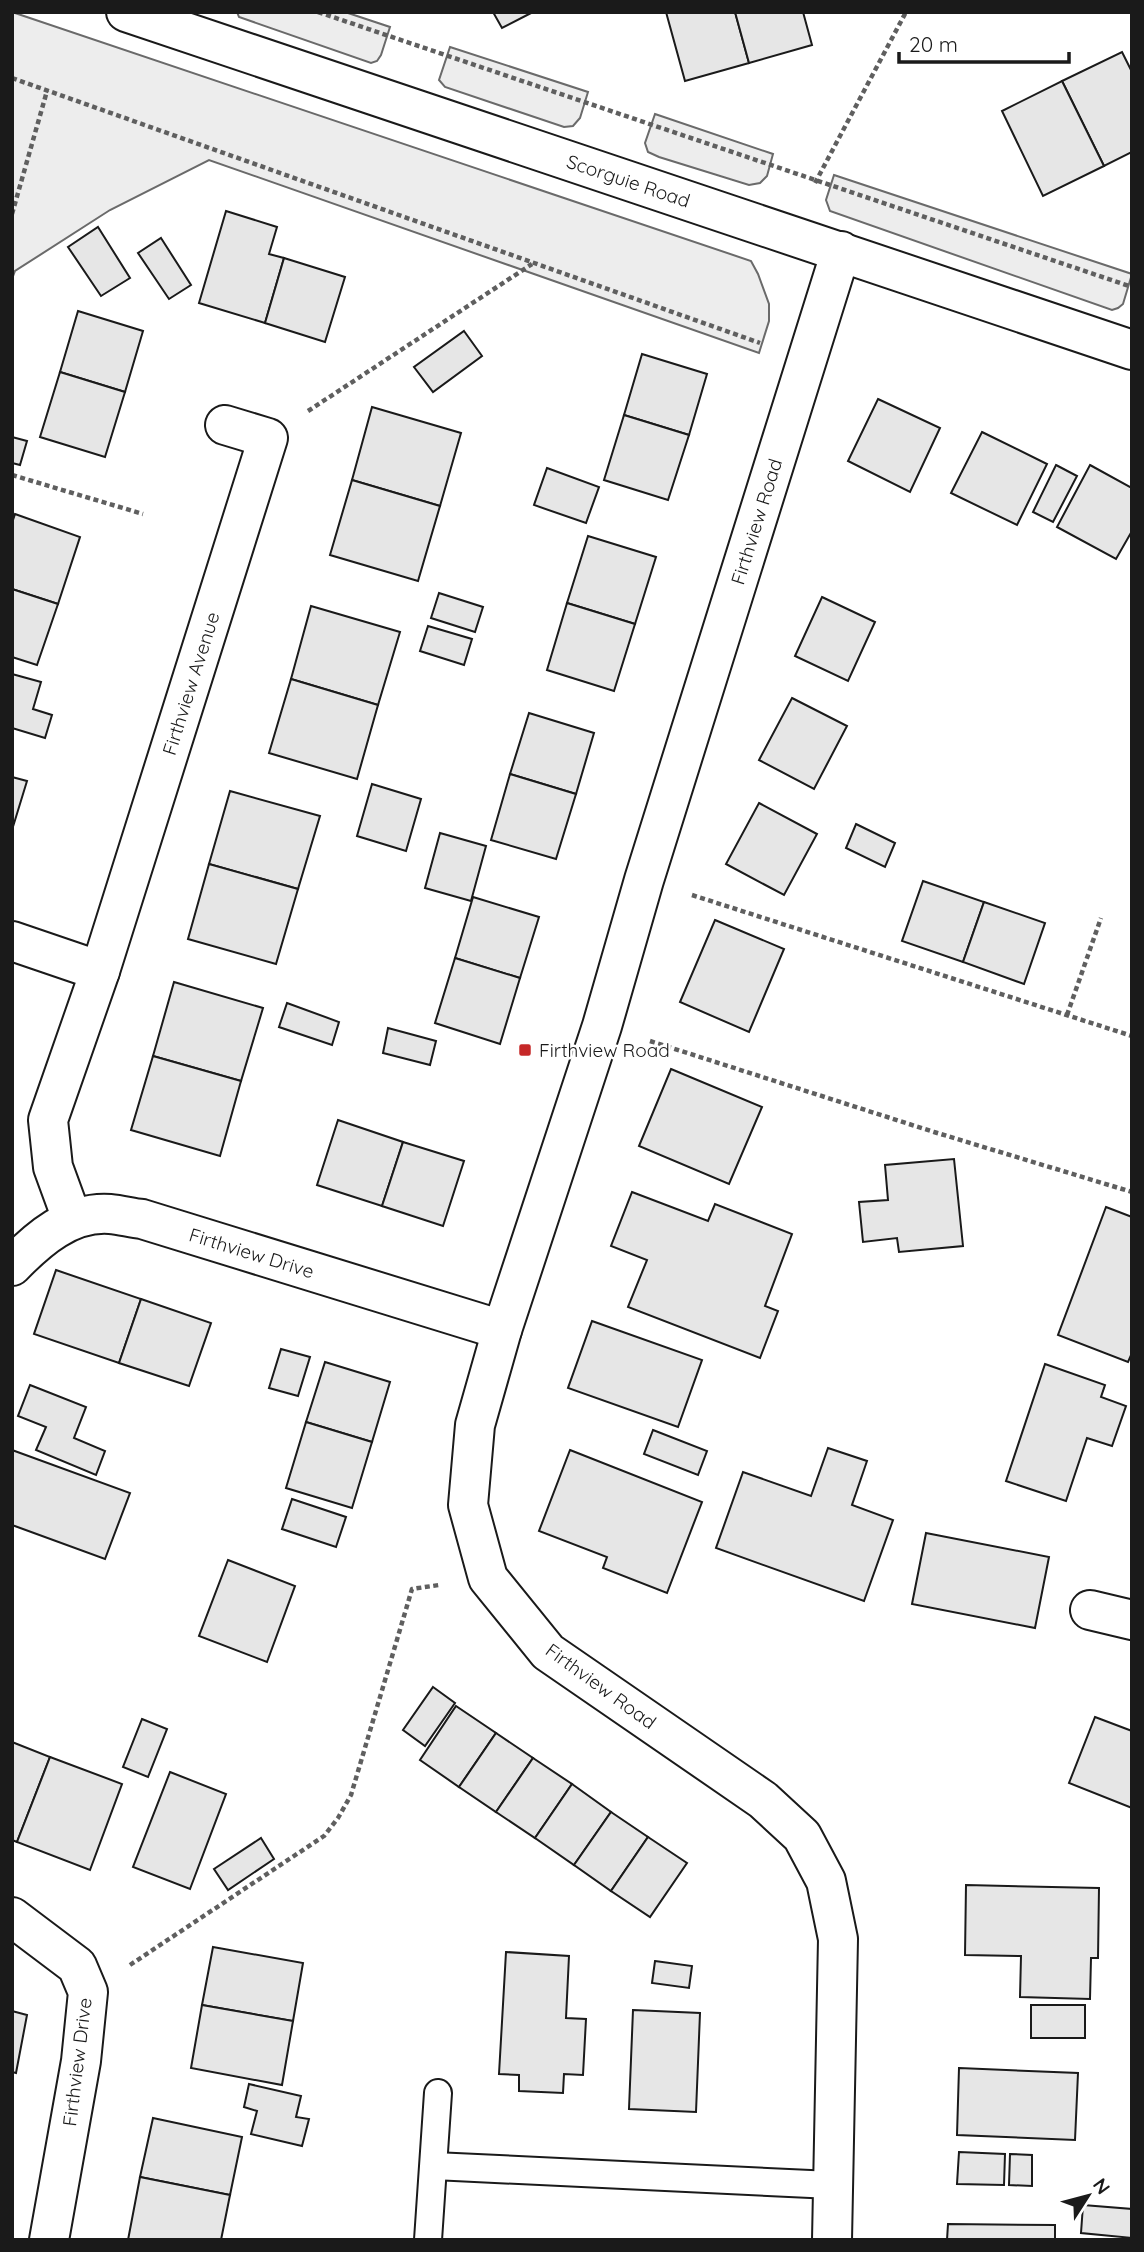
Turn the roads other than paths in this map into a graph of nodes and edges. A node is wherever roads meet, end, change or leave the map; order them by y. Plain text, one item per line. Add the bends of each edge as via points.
1 (126, 12) edge
2 (841, 251) junction
3 (1132, 350) edge
4 (225, 425) dead end
5 (12, 941) edge
6 (100, 971) junction
7 (72, 1219) junction
8 (12, 1266) edge
9 (502, 1330) junction
10 (1090, 1610) dead end
11 (1132, 1620) edge
12 (12, 1917) edge
13 (438, 2093) dead end
14 (434, 2166) junction
15 (832, 2185) junction
16 (49, 2240) edge
17 (428, 2240) edge
18 (832, 2240) edge

1 - 2 street, Scorguie Road
2 - 3 street, Scorguie Road
2 - 9 street, Firthview Road via 602,1026
4 - 6 street, Firthview Avenue via 268,438
5 - 6 street
6 - 7 street, Firthview Avenue via 48,1120 53,1167
7 - 8 street, Firthview Drive via 33,1244
7 - 9 street, Firthview Drive via 108,1214 142,1219
9 - 15 street, Firthview Road via 475,1425 468,1505 488,1578 548,1652 763,1800 802,1836 826,1881 838,1939
10 - 11 street
12 - 16 street, Firthview Drive via 77,1966 88,1992 81,2061
13 - 14 lane
14 - 15 lane
14 - 17 lane
15 - 18 street, Firthview Road

